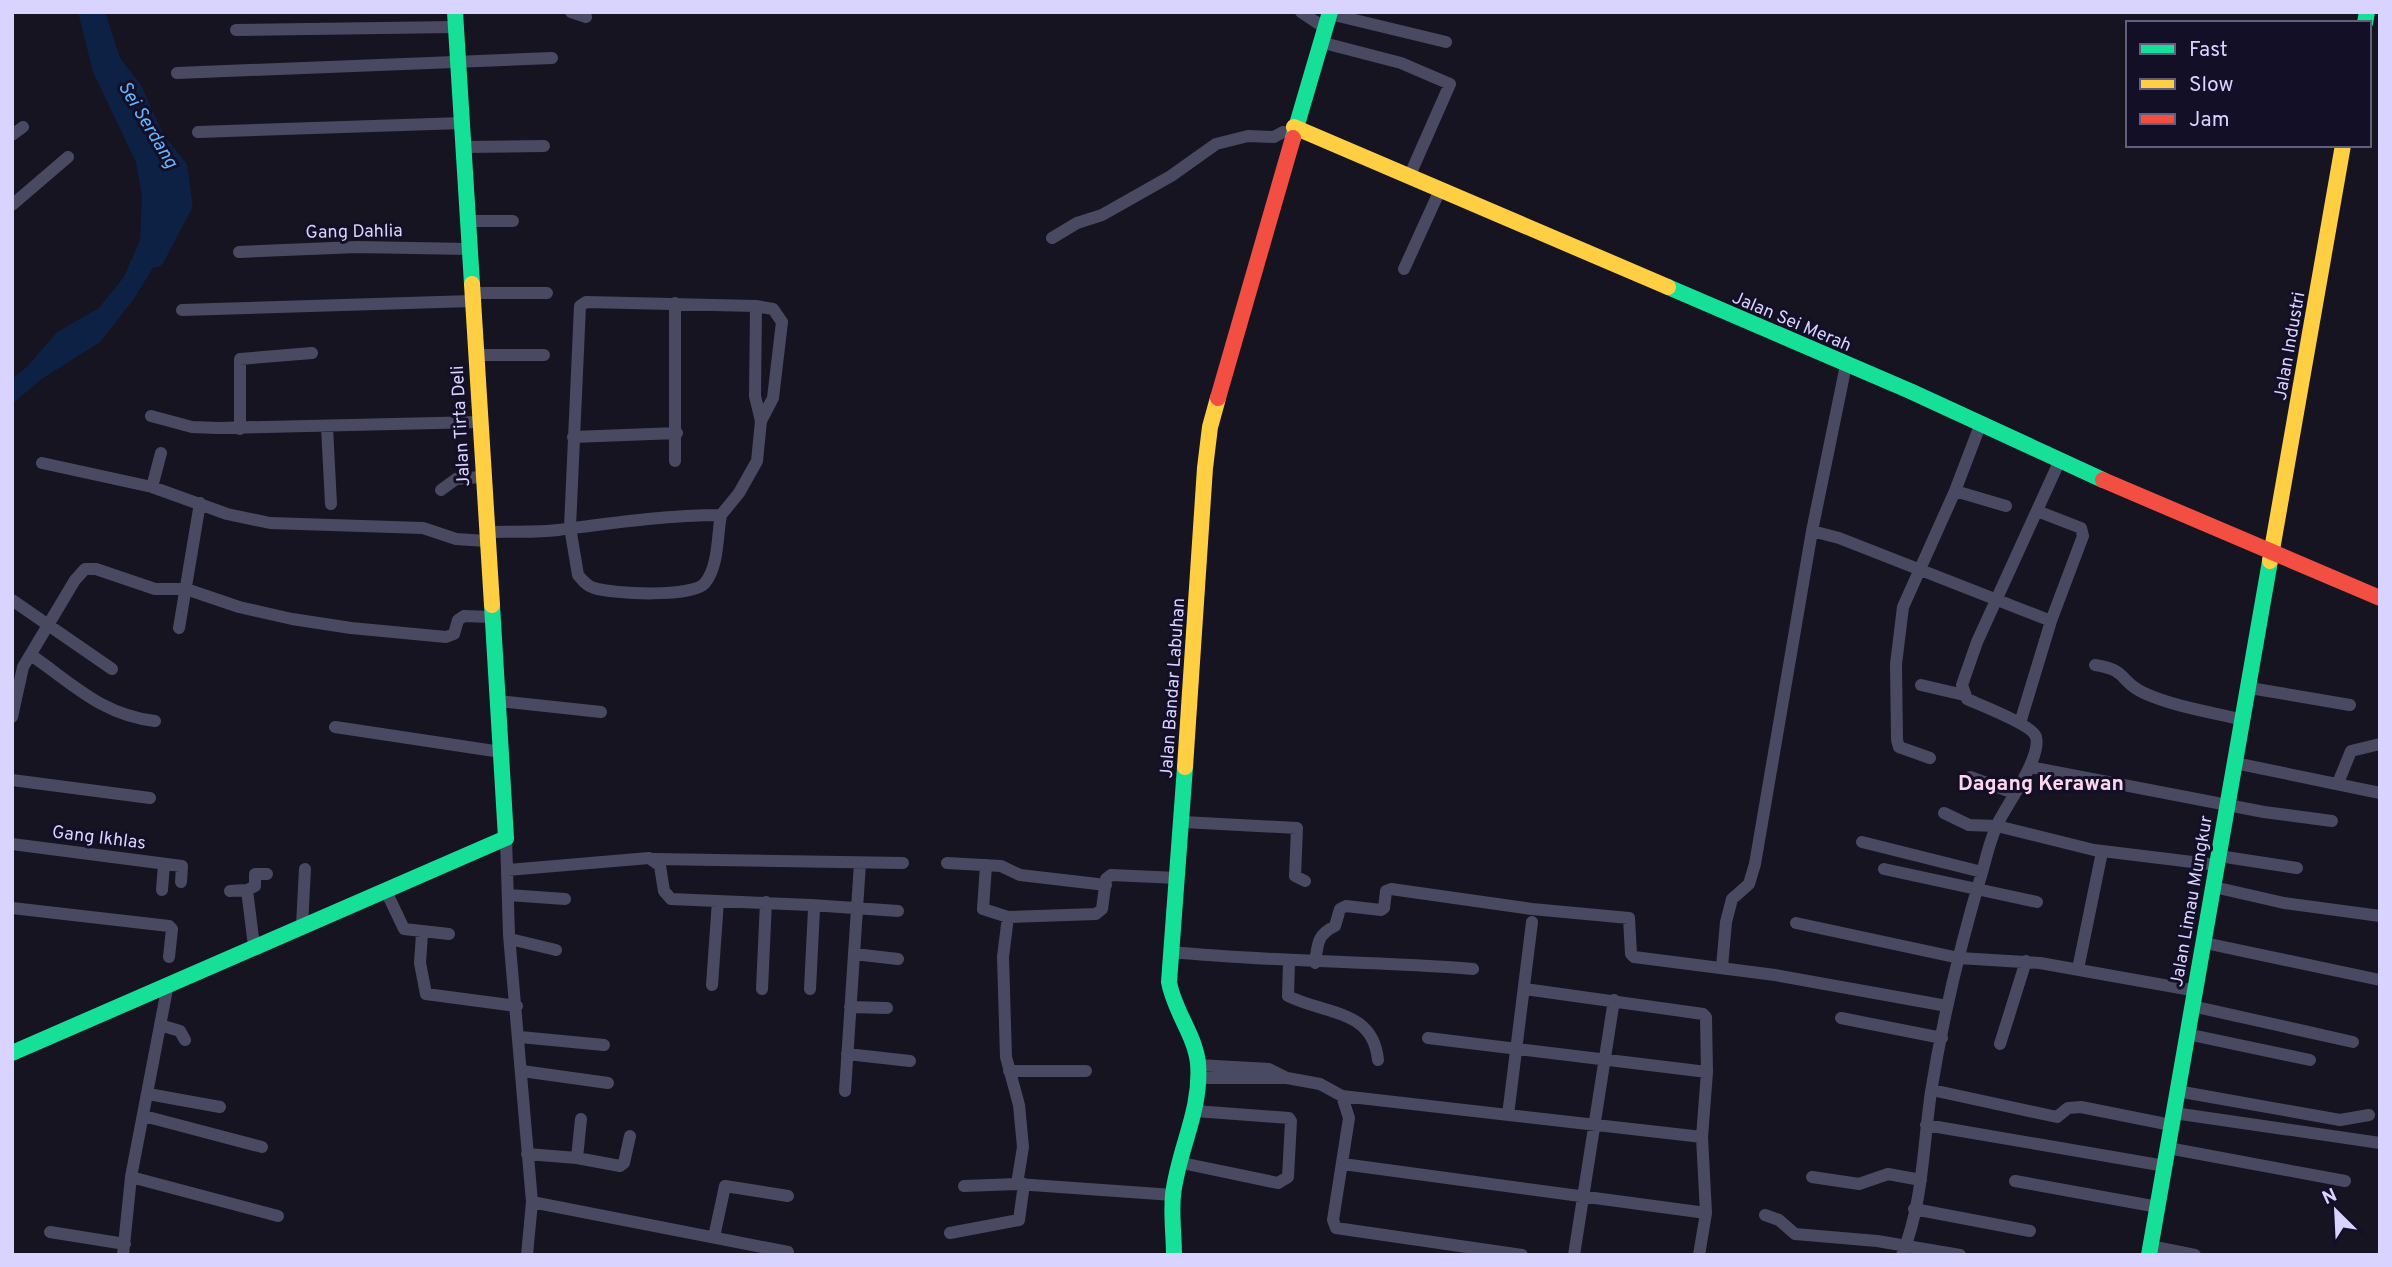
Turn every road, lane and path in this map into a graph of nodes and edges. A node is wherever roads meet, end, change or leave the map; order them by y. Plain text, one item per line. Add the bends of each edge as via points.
1 (571, 12) edge
2 (1301, 12) edge
3 (586, 17) dead end
4 (455, 20) edge
5 (1326, 24) edge
6 (236, 30) dead end
7 (1446, 42) dead end
8 (552, 58) dead end
9 (458, 63) junction
10 (177, 73) dead end
11 (462, 124) junction
12 (1294, 130) junction
13 (198, 132) dead end
14 (544, 146) dead end
15 (463, 147) junction
16 (2343, 147) edge
17 (68, 157) dead end
18 (1409, 177) junction
19 (1440, 190) junction
20 (12, 205) edge
21 (468, 221) junction
22 (513, 221) dead end
23 (1052, 238) dead end
24 (469, 249) junction
25 (239, 252) dead end
26 (1404, 268) dead end
27 (547, 293) dead end
28 (472, 297) junction
29 (675, 303) junction
30 (756, 306) junction
31 (182, 310) dead end
32 (313, 353) dead end
33 (475, 355) junction
34 (544, 355) dead end
35 (1846, 365) junction
36 (151, 416) dead end
37 (761, 421) junction
38 (479, 422) junction
39 (1981, 423) junction
40 (327, 427) junction
41 (240, 429) junction
42 (677, 433) junction
43 (573, 437) junction
44 (160, 453) dead end
45 (2060, 460) junction
46 (675, 461) dead end
47 (42, 463) dead end
48 (481, 477) junction
49 (152, 487) junction
50 (441, 491) dead end
51 (1955, 491) junction
52 (200, 503) junction
53 (331, 504) dead end
54 (2006, 506) dead end
55 (2038, 511) junction
56 (721, 515) junction
57 (570, 527) junction
58 (1812, 531) junction
59 (486, 537) junction
60 (2272, 554) junction
61 (1918, 569) junction
62 (186, 589) junction
63 (2380, 598) edge
64 (12, 600) edge
65 (1996, 602) junction
66 (491, 617) junction
67 (2050, 621) junction
68 (49, 626) junction
69 (179, 628) dead end
70 (31, 655) junction
71 (2095, 665) dead end
72 (112, 669) dead end
73 (15, 683) edge
74 (1921, 685) dead end
75 (2250, 688) junction
76 (1964, 695) junction
77 (498, 701) junction
78 (2350, 705) dead end
79 (601, 712) dead end
80 (12, 717) edge
81 (2244, 720) junction
82 (155, 721) dead end
83 (2020, 723) junction
84 (335, 726) dead end
85 (2380, 744) edge
86 (501, 752) junction
87 (1930, 758) dead end
88 (2235, 763) junction
89 (2030, 767) junction
90 (1970, 777) dead end
91 (12, 780) edge
92 (2339, 783) junction
93 (2014, 793) junction
94 (2380, 793) edge
95 (150, 798) dead end
96 (2228, 803) junction
97 (1944, 813) dead end
98 (2332, 821) dead end
99 (1183, 822) junction
100 (1997, 826) junction
101 (506, 838) junction
102 (1862, 842) dead end
103 (12, 844) edge
104 (2102, 852) junction
105 (654, 859) junction
106 (2218, 861) junction
107 (860, 863) junction
108 (903, 863) dead end
109 (947, 863) dead end
110 (164, 864) junction
111 (986, 865) junction
112 (2297, 868) dead end
113 (305, 869) dead end
114 (1884, 869) dead end
115 (507, 870) junction
116 (1982, 872) junction
117 (267, 874) dead end
118 (1178, 878) junction
119 (1305, 881) dead end
120 (181, 882) dead end
121 (1106, 885) junction
122 (2214, 887) junction
123 (1978, 888) junction
124 (162, 890) dead end
125 (247, 890) junction
126 (230, 891) dead end
127 (386, 891) junction
128 (508, 895) junction
129 (565, 899) dead end
130 (718, 901) junction
131 (766, 902) junction
132 (2037, 902) dead end
133 (811, 905) junction
134 (12, 908) edge
135 (857, 908) junction
136 (898, 911) dead end
137 (2380, 916) edge
138 (1008, 917) junction
139 (1532, 922) dead end
140 (1796, 923) dead end
141 (302, 925) junction
142 (422, 934) junction
143 (449, 934) dead end
144 (510, 939) junction
145 (2204, 943) junction
146 (254, 946) junction
147 (556, 950) dead end
148 (1171, 952) junction
149 (854, 954) junction
150 (169, 957) dead end
151 (1959, 958) junction
152 (898, 959) dead end
153 (2026, 961) junction
154 (1289, 962) junction
155 (1315, 962) junction
156 (1723, 967) junction
157 (1473, 969) dead end
158 (2078, 969) junction
159 (2380, 980) edge
160 (168, 984) junction
161 (712, 985) dead end
162 (762, 989) dead end
163 (810, 989) dead end
164 (1525, 989) junction
165 (2194, 998) junction
166 (1614, 1000) junction
167 (517, 1006) junction
168 (1947, 1006) junction
169 (850, 1007) junction
170 (887, 1008) dead end
171 (1841, 1018) dead end
172 (160, 1025) junction
173 (2187, 1034) junction
174 (520, 1037) junction
175 (1428, 1038) dead end
176 (1942, 1038) junction
177 (185, 1040) dead end
178 (2353, 1042) dead end
179 (2000, 1044) dead end
180 (604, 1045) dead end
181 (1516, 1050) junction
182 (12, 1053) edge
183 (847, 1054) junction
184 (1378, 1060) dead end
185 (1606, 1060) junction
186 (2310, 1060) dead end
187 (911, 1061) dead end
188 (1086, 1070) dead end
189 (522, 1071) junction
190 (1009, 1071) junction
191 (1198, 1072) junction
192 (1707, 1072) junction
193 (608, 1083) dead end
194 (1932, 1090) junction
195 (2177, 1090) junction
196 (845, 1091) dead end
197 (148, 1094) junction
198 (1342, 1096) junction
199 (220, 1107) dead end
200 (1195, 1111) junction
201 (1508, 1115) junction
202 (2369, 1115) dead end
203 (144, 1116) junction
204 (581, 1119) dead end
205 (2172, 1119) junction
206 (1595, 1125) junction
207 (1926, 1125) junction
208 (630, 1136) dead end
209 (1702, 1137) junction
210 (2380, 1143) edge
211 (262, 1147) dead end
212 (2168, 1148) junction
213 (527, 1154) junction
214 (577, 1158) junction
215 (1182, 1163) junction
216 (1343, 1164) junction
217 (2165, 1166) junction
218 (131, 1177) junction
219 (1812, 1177) dead end
220 (1921, 1180) junction
221 (2015, 1181) dead end
222 (2345, 1181) dead end
223 (1020, 1184) junction
224 (964, 1186) dead end
225 (1174, 1195) junction
226 (1582, 1195) junction
227 (788, 1196) dead end
228 (532, 1202) junction
229 (2158, 1206) junction
230 (1914, 1209) junction
231 (1706, 1213) junction
232 (1765, 1215) dead end
233 (278, 1216) dead end
234 (50, 1231) dead end
235 (2031, 1231) dead end
236 (950, 1233) dead end
237 (714, 1237) junction
238 (124, 1249) edge
239 (1904, 1250) edge
240 (2150, 1251) edge
241 (788, 1252) dead end
242 (527, 1255) edge
243 (1174, 1255) edge
244 (1522, 1255) edge
245 (1574, 1255) edge
246 (1699, 1255) edge
247 (1960, 1255) edge
248 (2196, 1255) edge

1 - 3 street
2 - 5 street
4 - 6 street
4 - 9 street, Jalan Tirta Deli
5 - 7 street
5 - 12 street, Jalan Bandar Labuhan
5 - 18 street via 1450,84
8 - 9 street
9 - 10 street
9 - 11 street, Jalan Tirta Deli
11 - 13 street
11 - 15 street, Jalan Tirta Deli
12 - 18 street, Jalan Sei Merah
12 - 23 street via 1216,144 1171,176
12 - 99 street, Jalan Bandar Labuhan via 1210,427
14 - 15 street
15 - 21 street, Jalan Tirta Deli
16 - 60 street, Jalan Industri
17 - 20 street
18 - 19 street, Jalan Sei Merah
19 - 26 street
19 - 35 street, Jalan Sei Merah
21 - 22 street
21 - 24 street, Jalan Tirta Deli
24 - 25 street, Gang Dahlia
24 - 28 street, Jalan Tirta Deli
27 - 28 street
28 - 31 street
28 - 33 street, Jalan Tirta Deli
29 - 30 street
29 - 42 street
29 - 43 street via 581,304
30 - 37 street via 755,396
30 - 37 street via 773,309 782,322 773,398
32 - 41 street via 240,359
33 - 34 street
33 - 38 street, Jalan Tirta Deli
35 - 39 street, Jalan Sei Merah
35 - 58 street
36 - 41 street via 192,427
37 - 56 street via 757,461
38 - 40 street
38 - 48 street, Jalan Tirta Deli
39 - 45 street, Jalan Sei Merah
39 - 51 street
40 - 41 street
40 - 53 street
42 - 43 street
42 - 46 street
43 - 57 street
44 - 49 street
45 - 55 street
45 - 60 street, Jalan Sei Merah
47 - 49 street
48 - 50 street via 456,480
48 - 59 street, Jalan Tirta Deli
49 - 52 street
51 - 54 street
51 - 61 street
52 - 59 street via 270,523 423,528 456,539
52 - 62 street
55 - 65 street
55 - 67 street via 2083,531
56 - 57 street
56 - 57 street via 714,565 707,581 685,593 587,585 574,565
57 - 59 street
58 - 61 street
58 - 156 street via 1755,864 1749,884 1732,899
59 - 66 street, Jalan Tirta Deli
60 - 63 street, Jalan Sei Merah
60 - 75 street, Jalan Limau Mungkur
61 - 65 street
61 - 87 street via 1899,623 1897,740 1899,747
62 - 66 street via 239,607 370,630 446,637 454,634 464,616
62 - 68 street via 155,589 85,569
62 - 69 street
64 - 68 street
65 - 67 street
65 - 76 street via 1962,685
66 - 77 street, Jalan Tirta Deli
67 - 83 street
68 - 70 street
68 - 72 street
70 - 73 street
70 - 82 street via 107,709
71 - 81 street via 2120,670 2133,687 2156,698
73 - 80 street
74 - 76 street
75 - 78 street
75 - 81 street, Jalan Limau Mungkur
76 - 83 street
77 - 79 street
77 - 86 street, Jalan Tirta Deli
81 - 88 street, Jalan Limau Mungkur
83 - 89 street via 2037,739
84 - 86 street
85 - 92 street via 2351,751
86 - 101 street, Jalan Tirta Deli
88 - 92 street
88 - 96 street, Jalan Limau Mungkur
89 - 93 street
89 - 96 street
90 - 93 street
91 - 95 street
92 - 94 street
93 - 100 street
96 - 98 street
96 - 106 street, Jalan Limau Mungkur
97 - 100 street via 1969,825
99 - 118 street, Jalan Bandar Labuhan
99 - 119 street via 1297,828 1295,876
100 - 104 street
100 - 116 street
101 - 115 street
101 - 127 street
102 - 116 street
103 - 110 street, Gang Ikhlas
104 - 106 street
104 - 158 street
105 - 107 street
105 - 115 street
105 - 130 street via 667,897
106 - 112 street
106 - 122 street, Jalan Limau Mungkur
107 - 108 street
107 - 135 street
109 - 111 street
110 - 120 street, Gang Ikhlas via 182,866
110 - 124 street
111 - 121 street via 1020,875
111 - 138 street via 983,909
113 - 141 street
114 - 123 street
115 - 128 street
116 - 123 street
117 - 125 street via 255,874 255,886
118 - 121 street via 1116,875 1106,879
118 - 148 street, Jalan Bandar Labuhan
121 - 138 street via 1102,909 1096,914
122 - 137 street via 2272,901
122 - 145 street, Jalan Limau Mungkur
123 - 132 street
123 - 151 street
125 - 126 street
125 - 146 street
127 - 141 street
127 - 142 street via 404,929
128 - 129 street
128 - 144 street
130 - 131 street
130 - 161 street
131 - 133 street
131 - 162 street
133 - 135 street
133 - 163 street
134 - 150 street via 169,926
135 - 136 street
135 - 149 street
138 - 190 street via 1003,957
139 - 164 street
140 - 151 street
141 - 146 street
142 - 143 street
142 - 167 street via 420,963 426,994
144 - 147 street
144 - 167 street
145 - 159 street
145 - 165 street, Jalan Limau Mungkur
146 - 160 street
148 - 154 street
148 - 191 street, Jalan Bandar Labuhan via 1170,993 1196,1052
149 - 152 street
149 - 169 street
151 - 153 street
151 - 168 street
153 - 158 street
153 - 179 street
154 - 155 street
154 - 184 street via 1288,996 1361,1023 1375,1042
155 - 156 street via 1318,938 1335,926 1340,909 1381,910 1391,888 1629,918 1633,957
155 - 157 street
156 - 168 street
158 - 165 street
160 - 172 street
160 - 182 street
164 - 166 street
164 - 181 street
165 - 173 street, Jalan Limau Mungkur
165 - 178 street
166 - 185 street
166 - 192 street via 1704,1015
167 - 174 street
168 - 176 street
169 - 170 street
169 - 183 street
171 - 176 street
172 - 177 street via 180,1031
172 - 197 street
173 - 186 street
173 - 195 street, Jalan Limau Mungkur
174 - 180 street
174 - 189 street
175 - 181 street
176 - 194 street
181 - 185 street
181 - 201 street
183 - 187 street
183 - 196 street
185 - 192 street
185 - 206 street
188 - 190 street
189 - 193 street
189 - 213 street
190 - 223 street via 1019,1105
191 - 198 street via 1287,1078 1320,1084
191 - 200 street, Jalan Bandar Labuhan
192 - 209 street
194 - 205 street via 2057,1117 2068,1108 2081,1107
194 - 207 street
195 - 202 street via 2340,1120
195 - 205 street, Jalan Limau Mungkur
197 - 199 street
197 - 203 street
198 - 201 street
198 - 216 street via 1349,1112
200 - 215 street, Jalan Bandar Labuhan
200 - 215 street via 1289,1118 1287,1177 1278,1183
201 - 206 street
203 - 211 street
203 - 218 street
204 - 214 street
205 - 210 street
205 - 212 street, Jalan Limau Mungkur
206 - 209 street
206 - 226 street
207 - 217 street
207 - 220 street
208 - 214 street via 620,1166
209 - 231 street
212 - 217 street, Jalan Limau Mungkur
212 - 222 street
213 - 214 street
213 - 228 street
215 - 225 street, Jalan Bandar Labuhan
216 - 226 street
216 - 244 street via 1333,1220 1337,1229
217 - 229 street, Jalan Limau Mungkur
218 - 233 street
218 - 238 street
219 - 220 street via 1859,1184 1888,1174
220 - 230 street
221 - 229 street
223 - 224 street
223 - 225 street
223 - 236 street via 1019,1220
225 - 243 street, Jalan Bandar Labuhan
226 - 231 street
226 - 245 street
227 - 237 street via 725,1185
228 - 237 street
228 - 242 street
229 - 240 street, Jalan Limau Mungkur
230 - 235 street
230 - 239 street
231 - 246 street
232 - 239 street via 1795,1234
234 - 238 street
237 - 241 street
239 - 247 street
240 - 248 street

